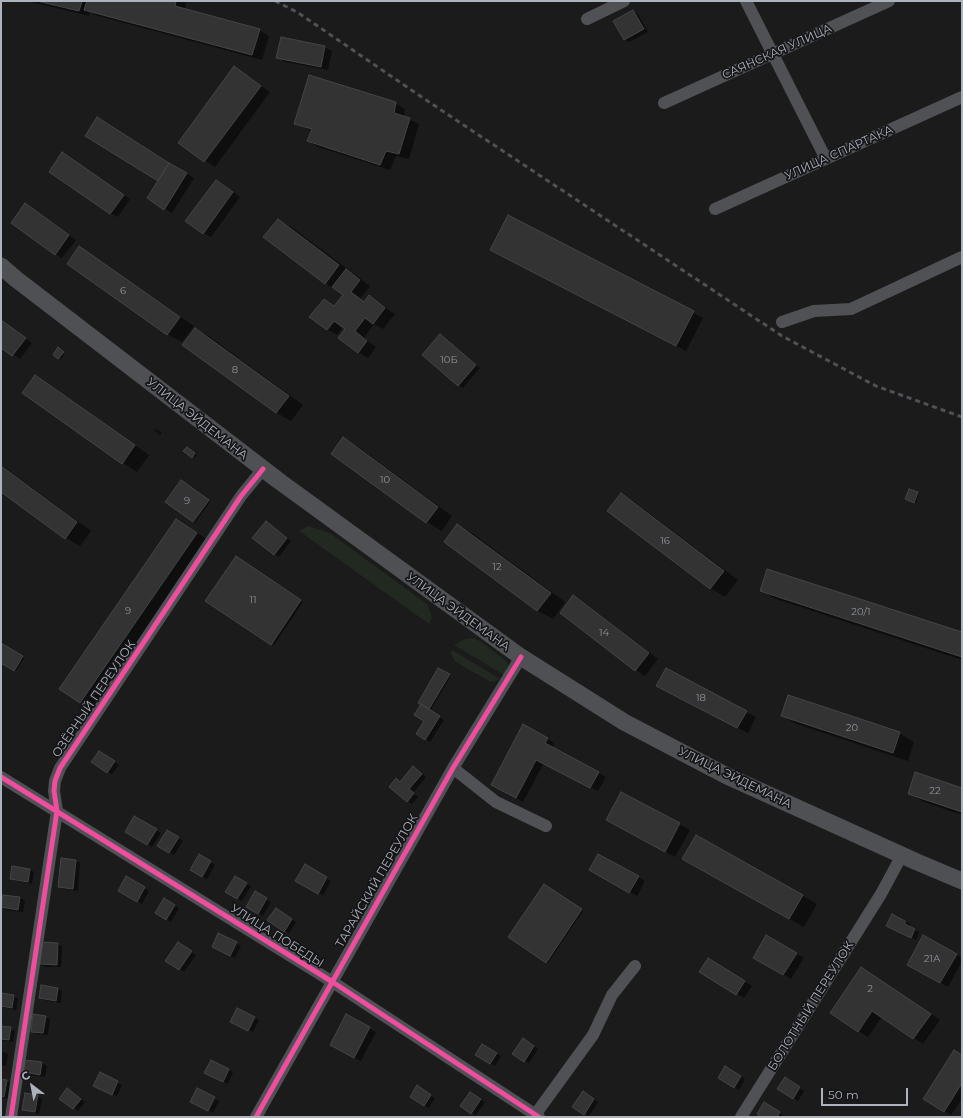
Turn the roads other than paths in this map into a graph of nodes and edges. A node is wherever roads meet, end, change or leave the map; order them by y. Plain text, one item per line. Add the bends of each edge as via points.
1 (624, 1) edge
2 (746, 1) edge
3 (889, 1) edge
4 (587, 19) dead end
5 (773, 54) junction
6 (962, 97) edge
7 (664, 103) dead end
8 (826, 159) junction
9 (715, 209) dead end
10 (962, 257) edge
11 (1, 266) edge
12 (782, 322) dead end
13 (263, 469) junction
14 (521, 657) junction
15 (453, 768) junction
16 (1, 777) edge
17 (57, 811) junction
18 (546, 826) dead end
19 (902, 856) junction
20 (962, 880) edge
21 (635, 966) dead end
22 (331, 981) junction
23 (537, 1116) edge
24 (11, 1117) edge
25 (256, 1117) edge
26 (741, 1117) edge

1 - 4 street
2 - 5 street
3 - 5 street, САЯНСКАЯ УЛИЦА
5 - 7 street, САЯНСКАЯ УЛИЦА
5 - 8 street
6 - 8 street, УЛИЦА СПАРТАКА
8 - 9 street, УЛИЦА СПАРТАКА
10 - 12 street via 851,309 814,311
11 - 13 main road, УЛИЦА ЭЙДЕМАНА
13 - 14 main road, УЛИЦА ЭЙДЕМАНА
13 - 17 street, ОЗЁРНЫЙ ПЕРЕУЛОК via 241,496 60,768 54,791
14 - 15 street, ТАРАЙСКИЙ ПЕРЕУЛОК
14 - 19 main road, УЛИЦА ЭЙДЕМАНА via 624,722 727,776
15 - 18 street via 496,802
15 - 22 street, ТАРАЙСКИЙ ПЕРЕУЛОК
16 - 17 street, УЛИЦА ПОБЕДЫ
17 - 22 street, УЛИЦА ПОБЕДЫ
17 - 24 street, ОЗЁРНЫЙ ПЕРЕУЛОК
19 - 20 main road, УЛИЦА ЭЙДЕМАНА
19 - 26 street, БОЛОТНЫЙ ПЕРЕУЛОК via 881,894
21 - 23 street via 612,995 593,1035
22 - 23 street, УЛИЦА ПОБЕДЫ
22 - 25 street, ТАРАЙСКИЙ ПЕРЕУЛОК

